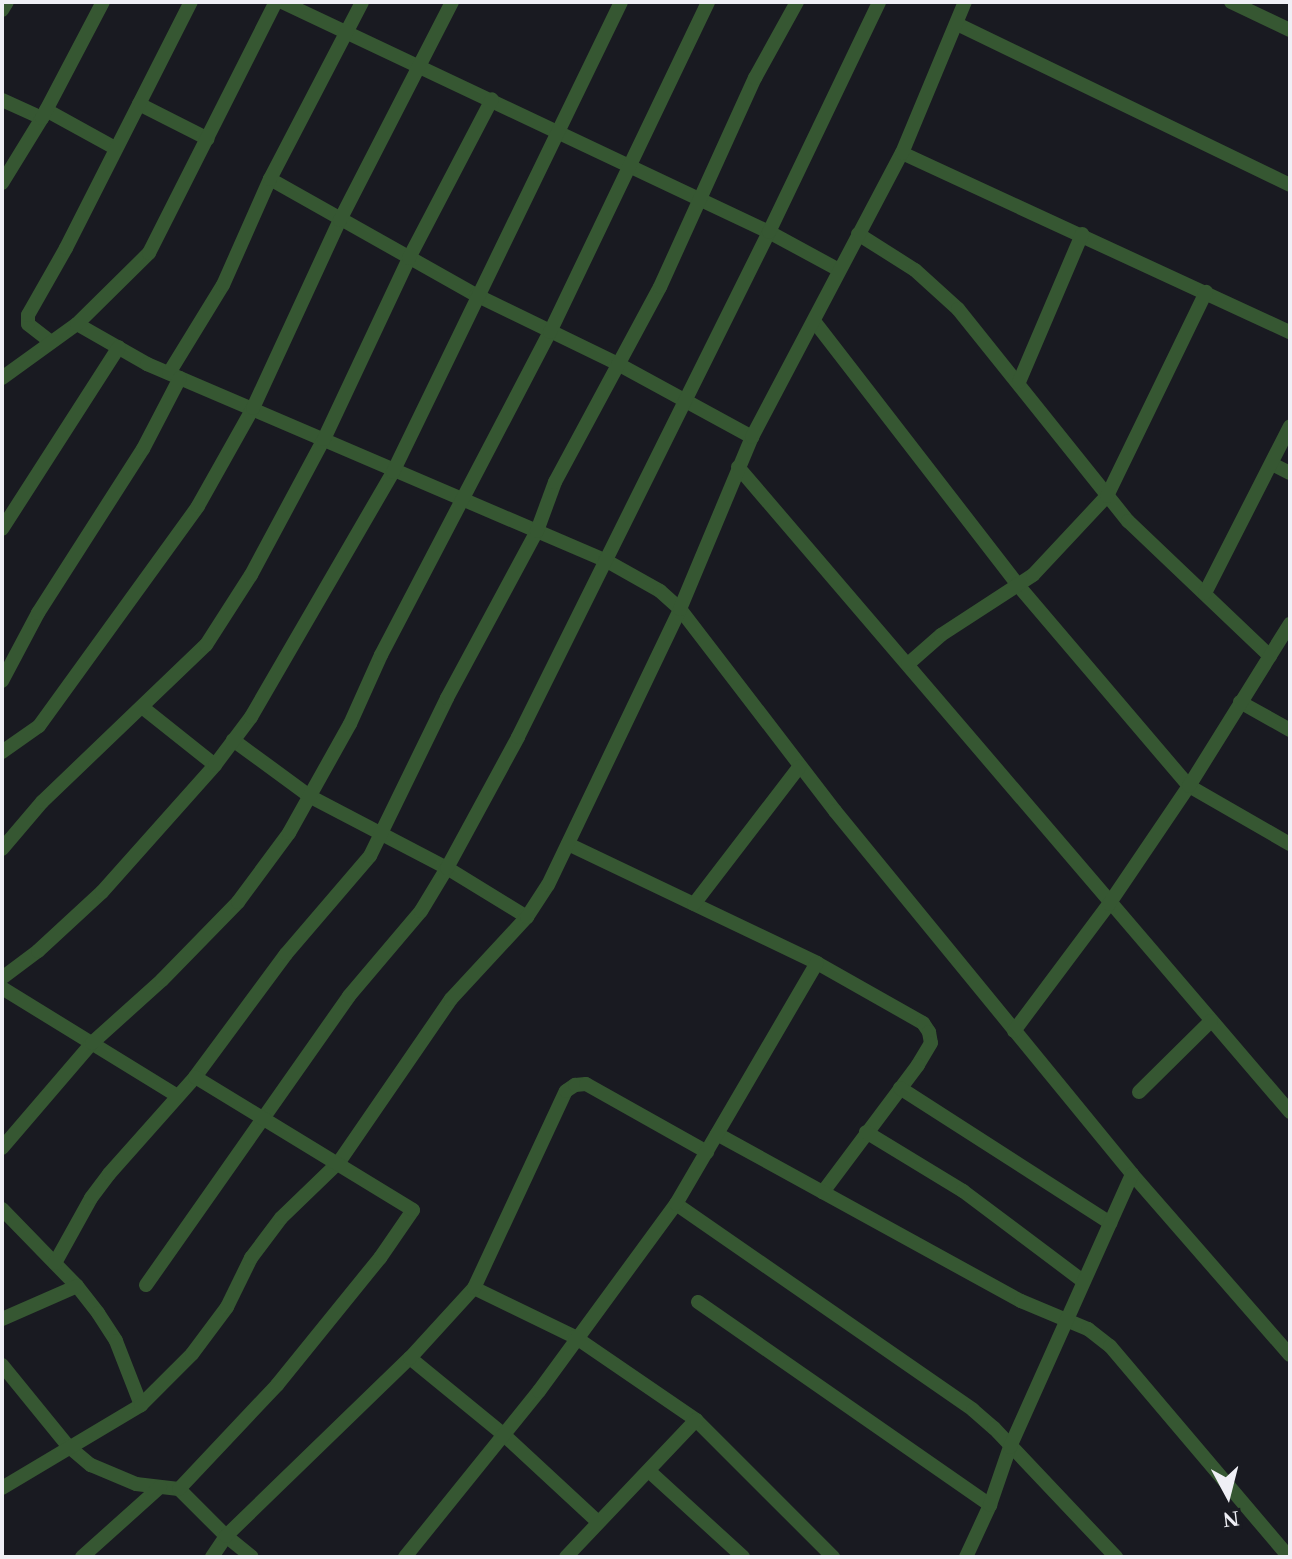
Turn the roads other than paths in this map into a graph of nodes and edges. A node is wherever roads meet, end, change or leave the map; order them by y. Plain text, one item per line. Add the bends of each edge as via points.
1 (7, 2) edge
2 (103, 2) edge
3 (191, 2) edge
4 (279, 2) edge
5 (362, 2) edge
6 (452, 2) edge
7 (621, 2) edge
8 (708, 2) edge
9 (797, 2) edge
10 (879, 2) edge
11 (965, 2) edge
12 (1231, 2) edge
13 (2, 10) edge
14 (957, 24) junction
15 (1290, 30) edge
16 (347, 32) junction
17 (421, 67) junction
18 (492, 99) junction
19 (2, 100) edge
20 (139, 104) junction
21 (44, 114) junction
22 (556, 131) junction
23 (208, 139) junction
24 (115, 148) junction
25 (902, 153) junction
26 (627, 165) junction
27 (270, 179) junction
28 (2, 183) edge
29 (1290, 185) edge
30 (698, 198) junction
31 (340, 220) junction
32 (769, 232) junction
33 (858, 234) junction
34 (1082, 234) junction
35 (409, 258) junction
36 (839, 270) junction
37 (1206, 292) junction
38 (476, 295) junction
39 (814, 321) junction
40 (77, 324) junction
41 (550, 332) junction
42 (1290, 332) edge
43 (51, 342) junction
44 (119, 347) junction
45 (618, 364) junction
46 (174, 376) junction
47 (2, 378) edge
48 (1019, 382) junction
49 (684, 401) junction
50 (253, 408) junction
51 (1290, 426) edge
52 (752, 437) junction
53 (324, 439) junction
54 (1272, 464) junction
55 (738, 467) junction
56 (393, 472) junction
57 (1290, 473) edge
58 (1107, 496) junction
59 (463, 500) junction
60 (2, 529) edge
61 (537, 531) junction
62 (605, 560) junction
63 (1017, 584) junction
64 (1205, 593) junction
65 (680, 609) junction
66 (1290, 624) edge
67 (1270, 656) junction
68 (908, 664) junction
69 (2, 681) edge
70 (1240, 702) junction
71 (142, 707) junction
72 (1290, 730) edge
73 (233, 740) junction
74 (2, 752) edge
75 (215, 765) junction
76 (799, 767) junction
77 (1189, 786) junction
78 (311, 797) junction
79 (381, 833) junction
80 (568, 844) junction
81 (1290, 844) edge
82 (2, 849) edge
83 (447, 868) junction
84 (694, 904) junction
85 (1109, 904) junction
86 (527, 917) junction
87 (817, 963) junction
88 (2, 978) edge
89 (2, 988) edge
90 (1211, 1021) junction
91 (1014, 1031) junction
92 (92, 1043) junction
93 (195, 1077) junction
94 (900, 1088) junction
95 (1139, 1092) dead end
96 (176, 1095) junction
97 (1290, 1112) edge
98 (265, 1117) junction
99 (866, 1132) junction
100 (717, 1134) junction
101 (2, 1148) edge
102 (707, 1152) junction
103 (339, 1162) junction
104 (1132, 1174) junction
105 (823, 1192) junction
106 (676, 1204) junction
107 (2, 1209) edge
108 (1110, 1223) junction
109 (55, 1263) junction
110 (1083, 1281) junction
111 (146, 1285) dead end
112 (77, 1286) junction
113 (474, 1288) junction
114 (698, 1302) dead end
115 (2, 1319) edge
116 (1065, 1320) junction
117 (575, 1337) junction
118 (1290, 1355) edge
119 (410, 1358) junction
120 (2, 1365) edge
121 (141, 1405) junction
122 (696, 1420) junction
123 (504, 1435) junction
124 (68, 1446) junction
125 (1010, 1447) junction
126 (650, 1472) junction
127 (160, 1487) junction
128 (2, 1488) edge
129 (179, 1489) junction
130 (990, 1505) junction
131 (598, 1522) junction
132 (226, 1536) junction
133 (1284, 1550) edge
134 (576, 1553) edge
135 (82, 1557) edge
136 (212, 1557) edge
137 (252, 1557) edge
138 (405, 1557) edge
139 (743, 1557) edge
140 (833, 1557) edge
141 (966, 1557) edge
142 (1116, 1557) edge

1 - 13 street
2 - 21 street
3 - 20 street
4 - 16 street
4 - 23 street
5 - 16 street
6 - 17 street
7 - 22 street
8 - 26 street
9 - 30 street
10 - 32 street
11 - 14 street
12 - 15 street
14 - 25 street
14 - 29 street
16 - 17 street
16 - 27 street
17 - 18 street
17 - 31 street
18 - 22 street
18 - 35 street
19 - 21 street
20 - 23 street
20 - 24 street
21 - 24 street
21 - 28 street
22 - 26 street
22 - 38 street
23 - 40 street via 149,253
24 - 43 street via 28,315 28,324
25 - 33 street
25 - 34 street
26 - 30 street
26 - 41 street
27 - 31 street
27 - 46 street via 223,285
30 - 32 street
30 - 45 street via 660,287
31 - 35 street
31 - 50 street
32 - 36 street
32 - 49 street
33 - 36 street
33 - 48 street via 931,283
34 - 37 street
34 - 48 street
35 - 38 street
35 - 53 street
36 - 39 street
37 - 42 street
37 - 58 street
38 - 41 street
38 - 56 street
39 - 52 street
39 - 63 street
40 - 43 street
40 - 44 street
41 - 45 street
41 - 59 street
43 - 47 street
44 - 46 street
44 - 60 street
45 - 49 street
45 - 61 street via 555,482
46 - 50 street
46 - 69 street via 143,449 38,613
48 - 58 street
49 - 52 street
49 - 62 street
50 - 53 street
50 - 74 street via 198,506 95,652 39,726
51 - 54 street
52 - 55 street
53 - 56 street
53 - 71 street via 251,575 206,645
54 - 57 street
54 - 64 street
55 - 65 street
55 - 68 street
56 - 59 street
56 - 73 street
58 - 63 street via 1033,575
58 - 64 street
59 - 61 street
59 - 78 street
61 - 62 street
61 - 79 street
62 - 65 street via 646,581
62 - 83 street
63 - 68 street
63 - 77 street
64 - 67 street
65 - 76 street
65 - 80 street
66 - 67 street
67 - 70 street
68 - 85 street
70 - 72 street
70 - 77 street
71 - 75 street
71 - 82 street via 42,802
73 - 75 street
73 - 78 street
75 - 88 street via 102,892
76 - 84 street
76 - 91 street
77 - 81 street
77 - 85 street
78 - 79 street
78 - 92 street via 238,902
79 - 83 street
79 - 93 street via 370,856 286,954
80 - 84 street
80 - 86 street
83 - 86 street
83 - 98 street via 421,911 349,996
84 - 87 street
85 - 90 street
85 - 91 street
86 - 103 street via 451,999
87 - 94 street via 923,1023 929,1032 931,1043
87 - 100 street
89 - 92 street
90 - 95 street
90 - 97 street
91 - 104 street
92 - 96 street
92 - 101 street
93 - 96 street
93 - 98 street
94 - 99 street
94 - 108 street
96 - 109 street via 91,1198
98 - 103 street
98 - 111 street
99 - 105 street
99 - 110 street via 963,1191
100 - 102 street
100 - 105 street
102 - 106 street
102 - 113 street via 586,1084 575,1085 566,1091
103 - 121 street via 281,1218 192,1354
103 - 129 street via 413,1210 277,1385
104 - 108 street
104 - 118 street
105 - 116 street via 994,1287
106 - 117 street
106 - 125 street via 973,1410
107 - 109 street
108 - 110 street
109 - 112 street
110 - 116 street
112 - 115 street
112 - 121 street via 116,1341
113 - 117 street
113 - 119 street
114 - 130 street
116 - 125 street
116 - 133 street via 1110,1346
117 - 122 street
117 - 123 street
119 - 123 street
119 - 132 street
120 - 124 street
121 - 124 street
122 - 126 street
122 - 140 street
123 - 131 street
123 - 138 street
124 - 127 street via 111,1476
124 - 128 street
125 - 130 street
125 - 142 street
126 - 131 street
126 - 139 street
127 - 129 street
127 - 135 street
129 - 132 street
130 - 141 street
131 - 134 street
132 - 136 street
132 - 137 street

